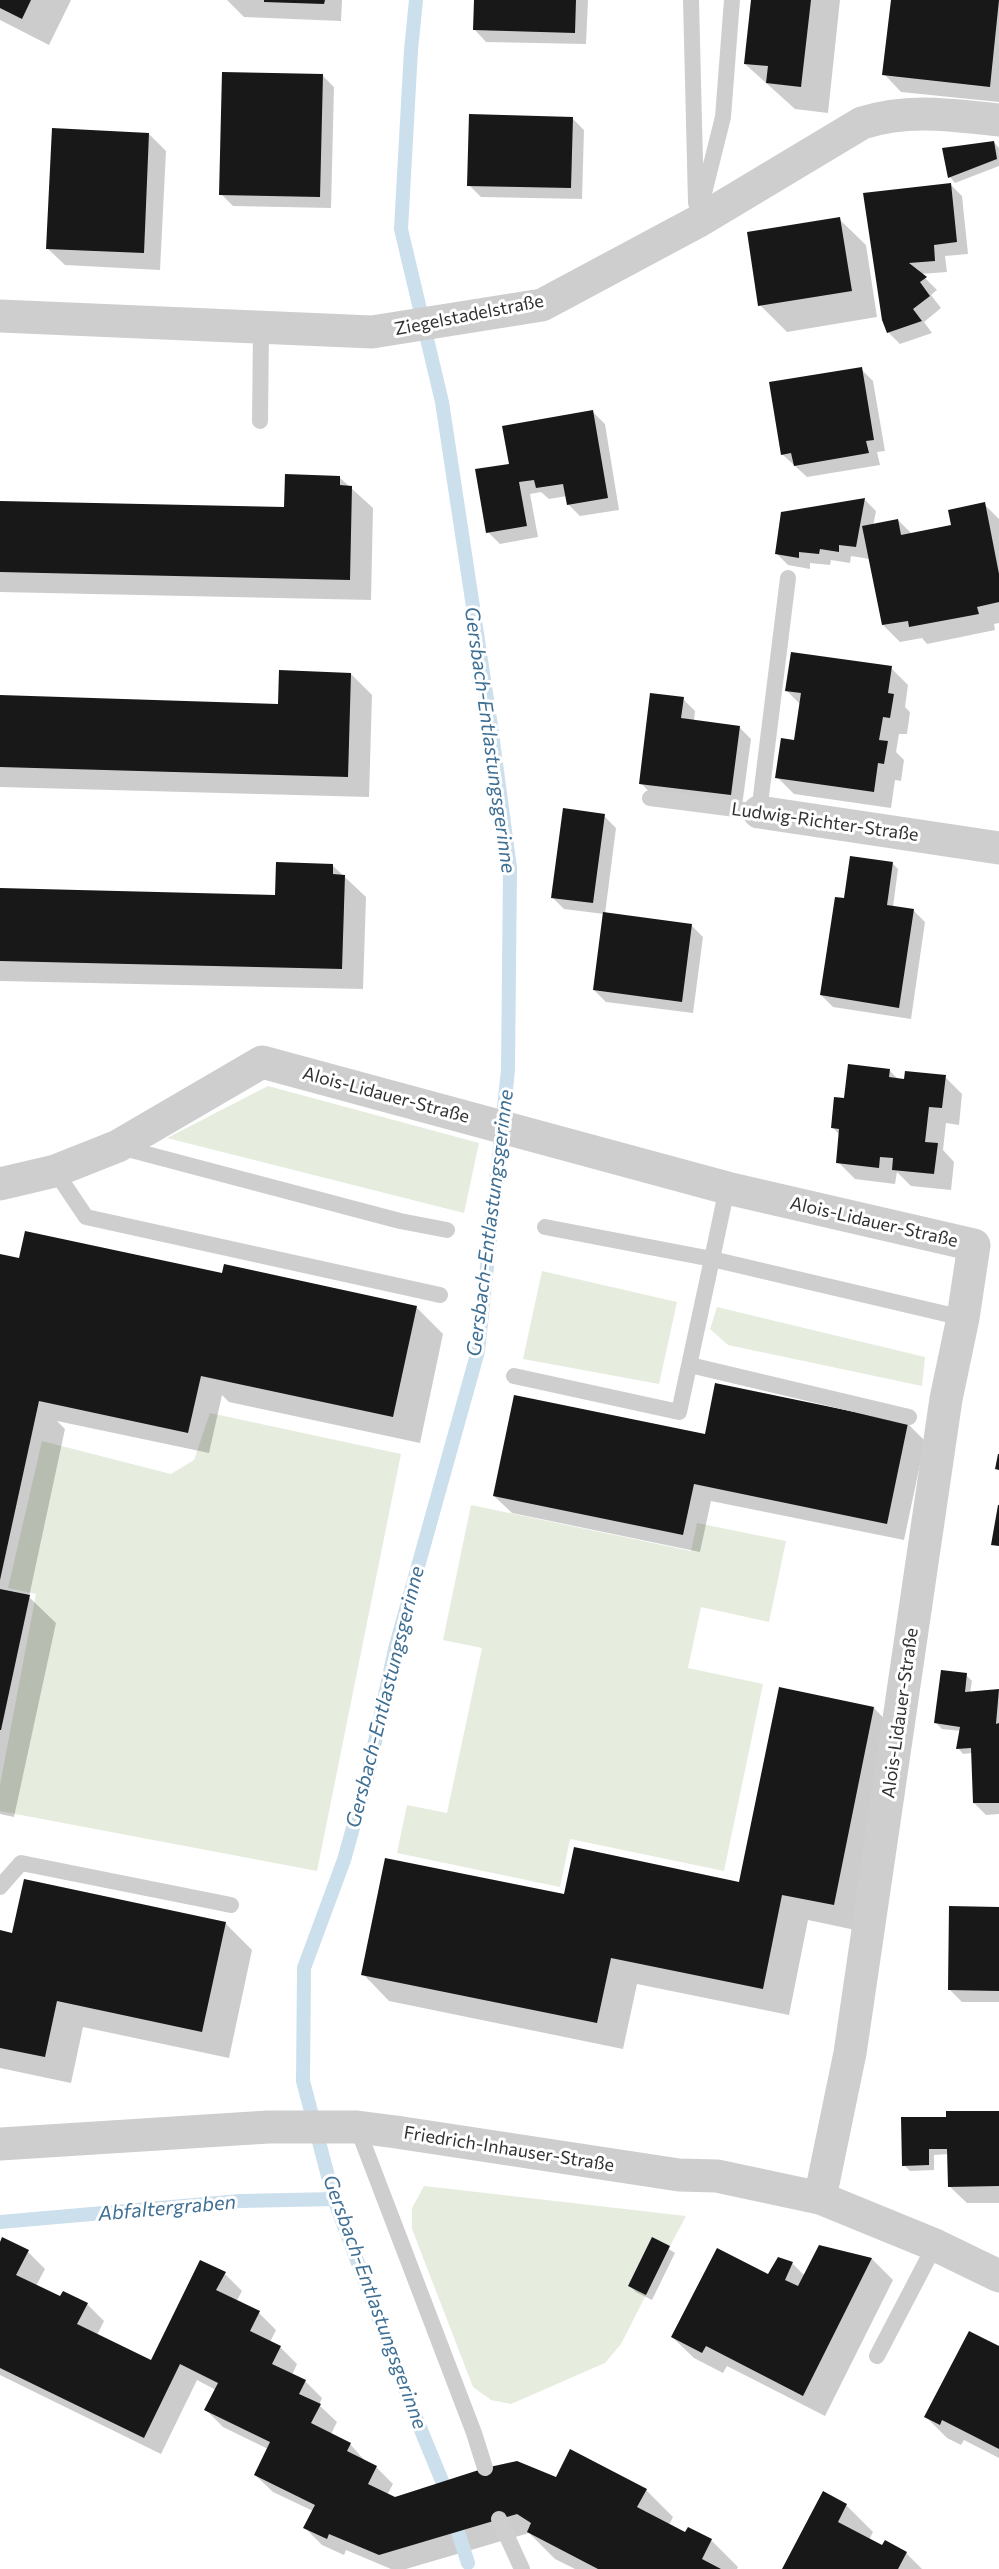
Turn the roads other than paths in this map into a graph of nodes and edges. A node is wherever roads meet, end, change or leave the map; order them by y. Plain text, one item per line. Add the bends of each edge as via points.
1 (691, 0) edge
2 (732, 0) edge
3 (999, 120) edge
4 (697, 222) junction
5 (0, 316) edge
6 (261, 329) junction
7 (260, 421) dead end
8 (788, 578) dead end
9 (650, 798) dead end
10 (759, 812) junction
11 (999, 848) edge
12 (118, 1146) junction
13 (55, 1171) junction
14 (0, 1184) edge
15 (727, 1188) junction
16 (545, 1227) dead end
17 (447, 1230) dead end
18 (712, 1259) junction
19 (440, 1295) dead end
20 (963, 1318) junction
21 (690, 1365) junction
22 (514, 1376) dead end
23 (909, 1417) dead end
24 (0, 1887) edge
25 (231, 1905) dead end
26 (357, 2127) junction
27 (0, 2144) edge
28 (820, 2198) junction
29 (935, 2245) junction
30 (999, 2276) edge
31 (877, 2356) dead end
32 (485, 2468) dead end
33 (499, 2519) dead end
34 (522, 2569) edge

1 - 4 lane
2 - 4 lane via 723,117
3 - 4 street, Ziegelstadelstraße via 924,113 887,115 862,123
4 - 6 street, Ziegelstadelstraße via 542,305 372,332
5 - 6 street, Ziegelstadelstraße
6 - 7 lane
8 - 10 lane
9 - 10 lane, Ludwig-Richter-Straße
10 - 11 street, Ludwig-Richter-Straße
12 - 13 street, Alois-Lidauer-Straße
12 - 15 street, Alois-Lidauer-Straße via 262,1062
12 - 17 lane
13 - 14 street, Alois-Lidauer-Straße
13 - 19 lane via 86,1217
15 - 18 lane
15 - 20 street, Alois-Lidauer-Straße via 974,1245
16 - 18 lane
18 - 20 lane
18 - 21 lane
20 - 28 street, Alois-Lidauer-Straße via 946,1399 850,2053
21 - 22 lane via 679,1412
21 - 23 lane
24 - 25 lane via 21,1863
26 - 27 street, Friedrich-Inhauser-Straße via 268,2127
26 - 28 street, Friedrich-Inhauser-Straße via 679,2175 717,2176
26 - 32 lane
28 - 29 street, Friedrich-Inhauser-Straße
29 - 30 street, Friedrich-Inhauser-Straße
29 - 31 lane
33 - 34 lane

